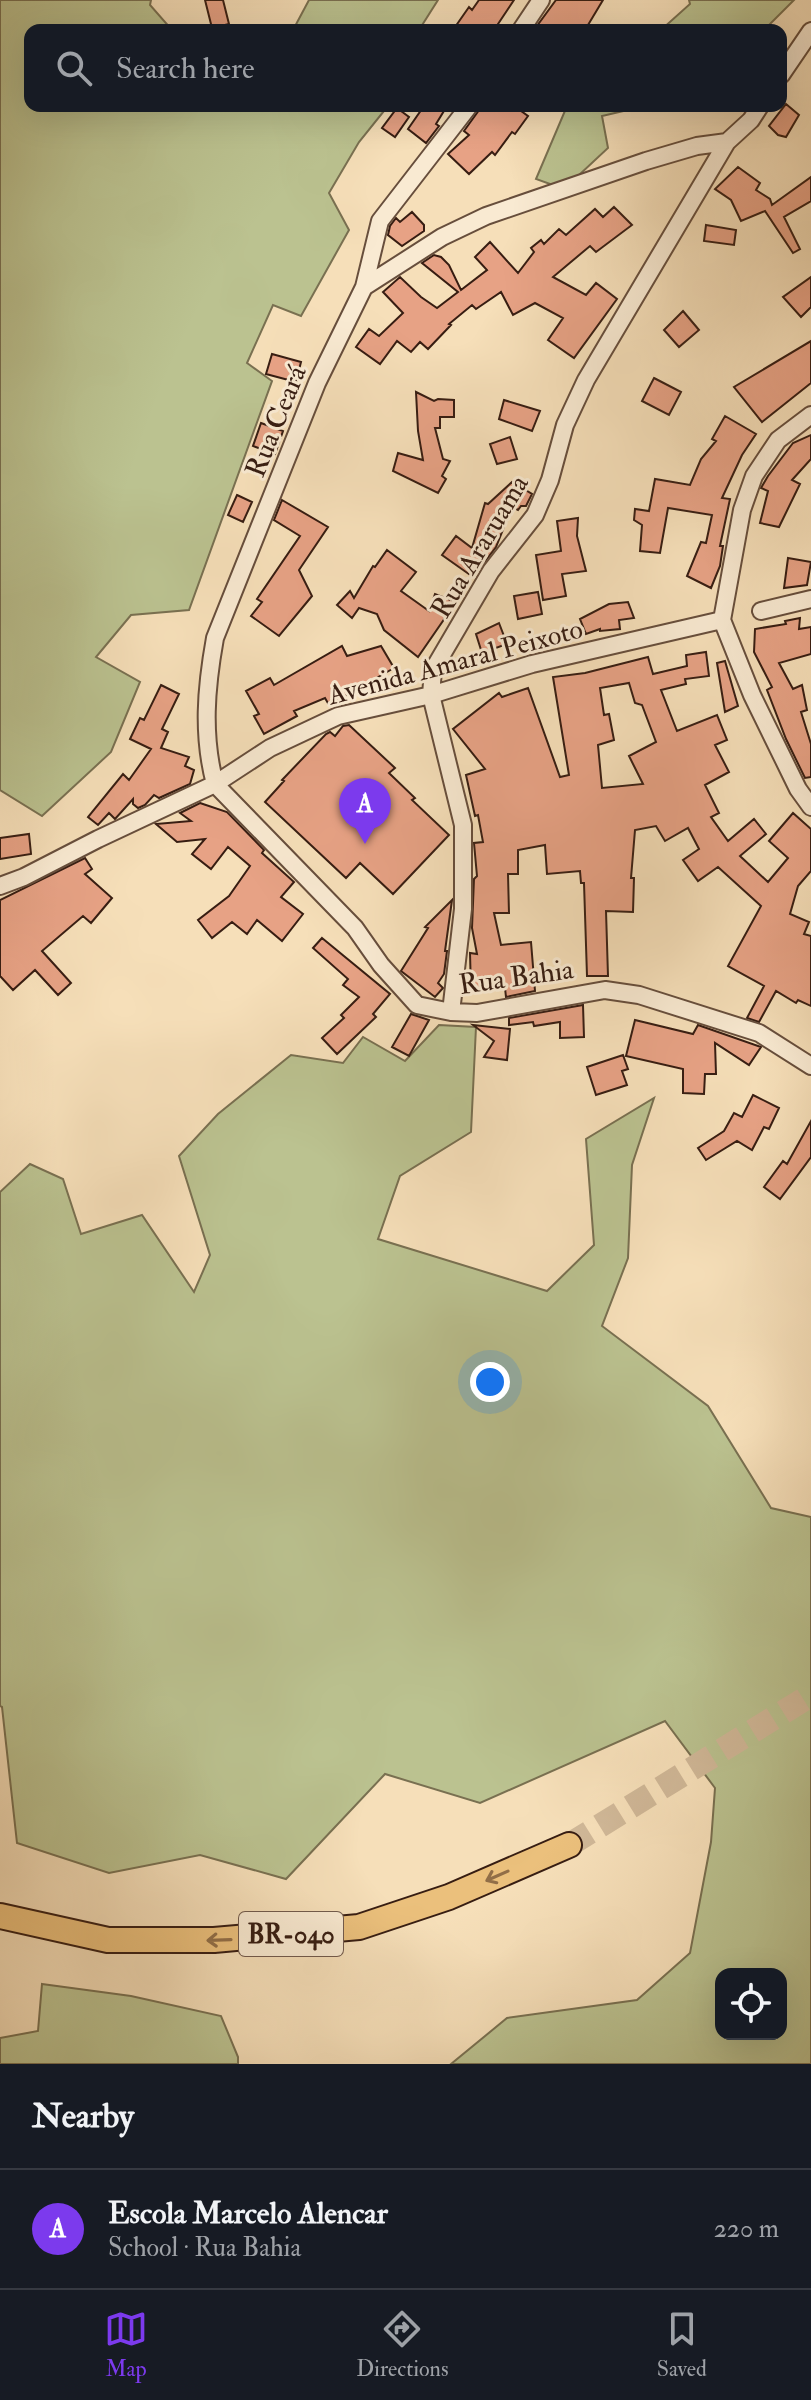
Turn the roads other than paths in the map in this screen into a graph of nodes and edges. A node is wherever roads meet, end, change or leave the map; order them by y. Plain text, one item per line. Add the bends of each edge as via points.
1 (541, 0) edge
2 (525, 24) edge
3 (811, 31) edge
4 (787, 66) edge
5 (464, 112) edge
6 (756, 112) edge
7 (727, 142) junction
8 (364, 287) junction
9 (811, 415) edge
10 (811, 599) edge
11 (761, 611) dead end
12 (722, 620) junction
13 (431, 695) junction
14 (215, 784) junction
15 (811, 807) edge
16 (0, 886) edge
17 (451, 1012) junction
18 (811, 1066) edge
19 (569, 1845) tunnel mouth
20 (0, 1916) edge

1 - 2 street
3 - 4 street
5 - 8 street, Rua Ceará via 380,221
6 - 7 street, Rua Araruama
7 - 8 street via 646,161 486,216
7 - 13 street, Rua Araruama via 586,380 535,515 491,571 433,670
8 - 14 street, Rua Ceará via 317,383 215,638 205,733
9 - 12 street via 778,440 754,476 742,510
10 - 11 street
12 - 13 street, Avenida Amaral Peixoto via 532,664
12 - 15 street via 752,695
13 - 14 street, Avenida Amaral Peixoto via 338,716 270,748
13 - 17 street, Rua Araruama via 463,825 463,909
14 - 16 street, Avenida Amaral Peixoto
14 - 17 street, Rua Bahia via 355,928 417,1005
17 - 18 street, Rua Bahia via 477,1013 616,991 759,1033
19 -> 20 highway, BR-040 via 449,1897 359,1927 214,1940 108,1940

